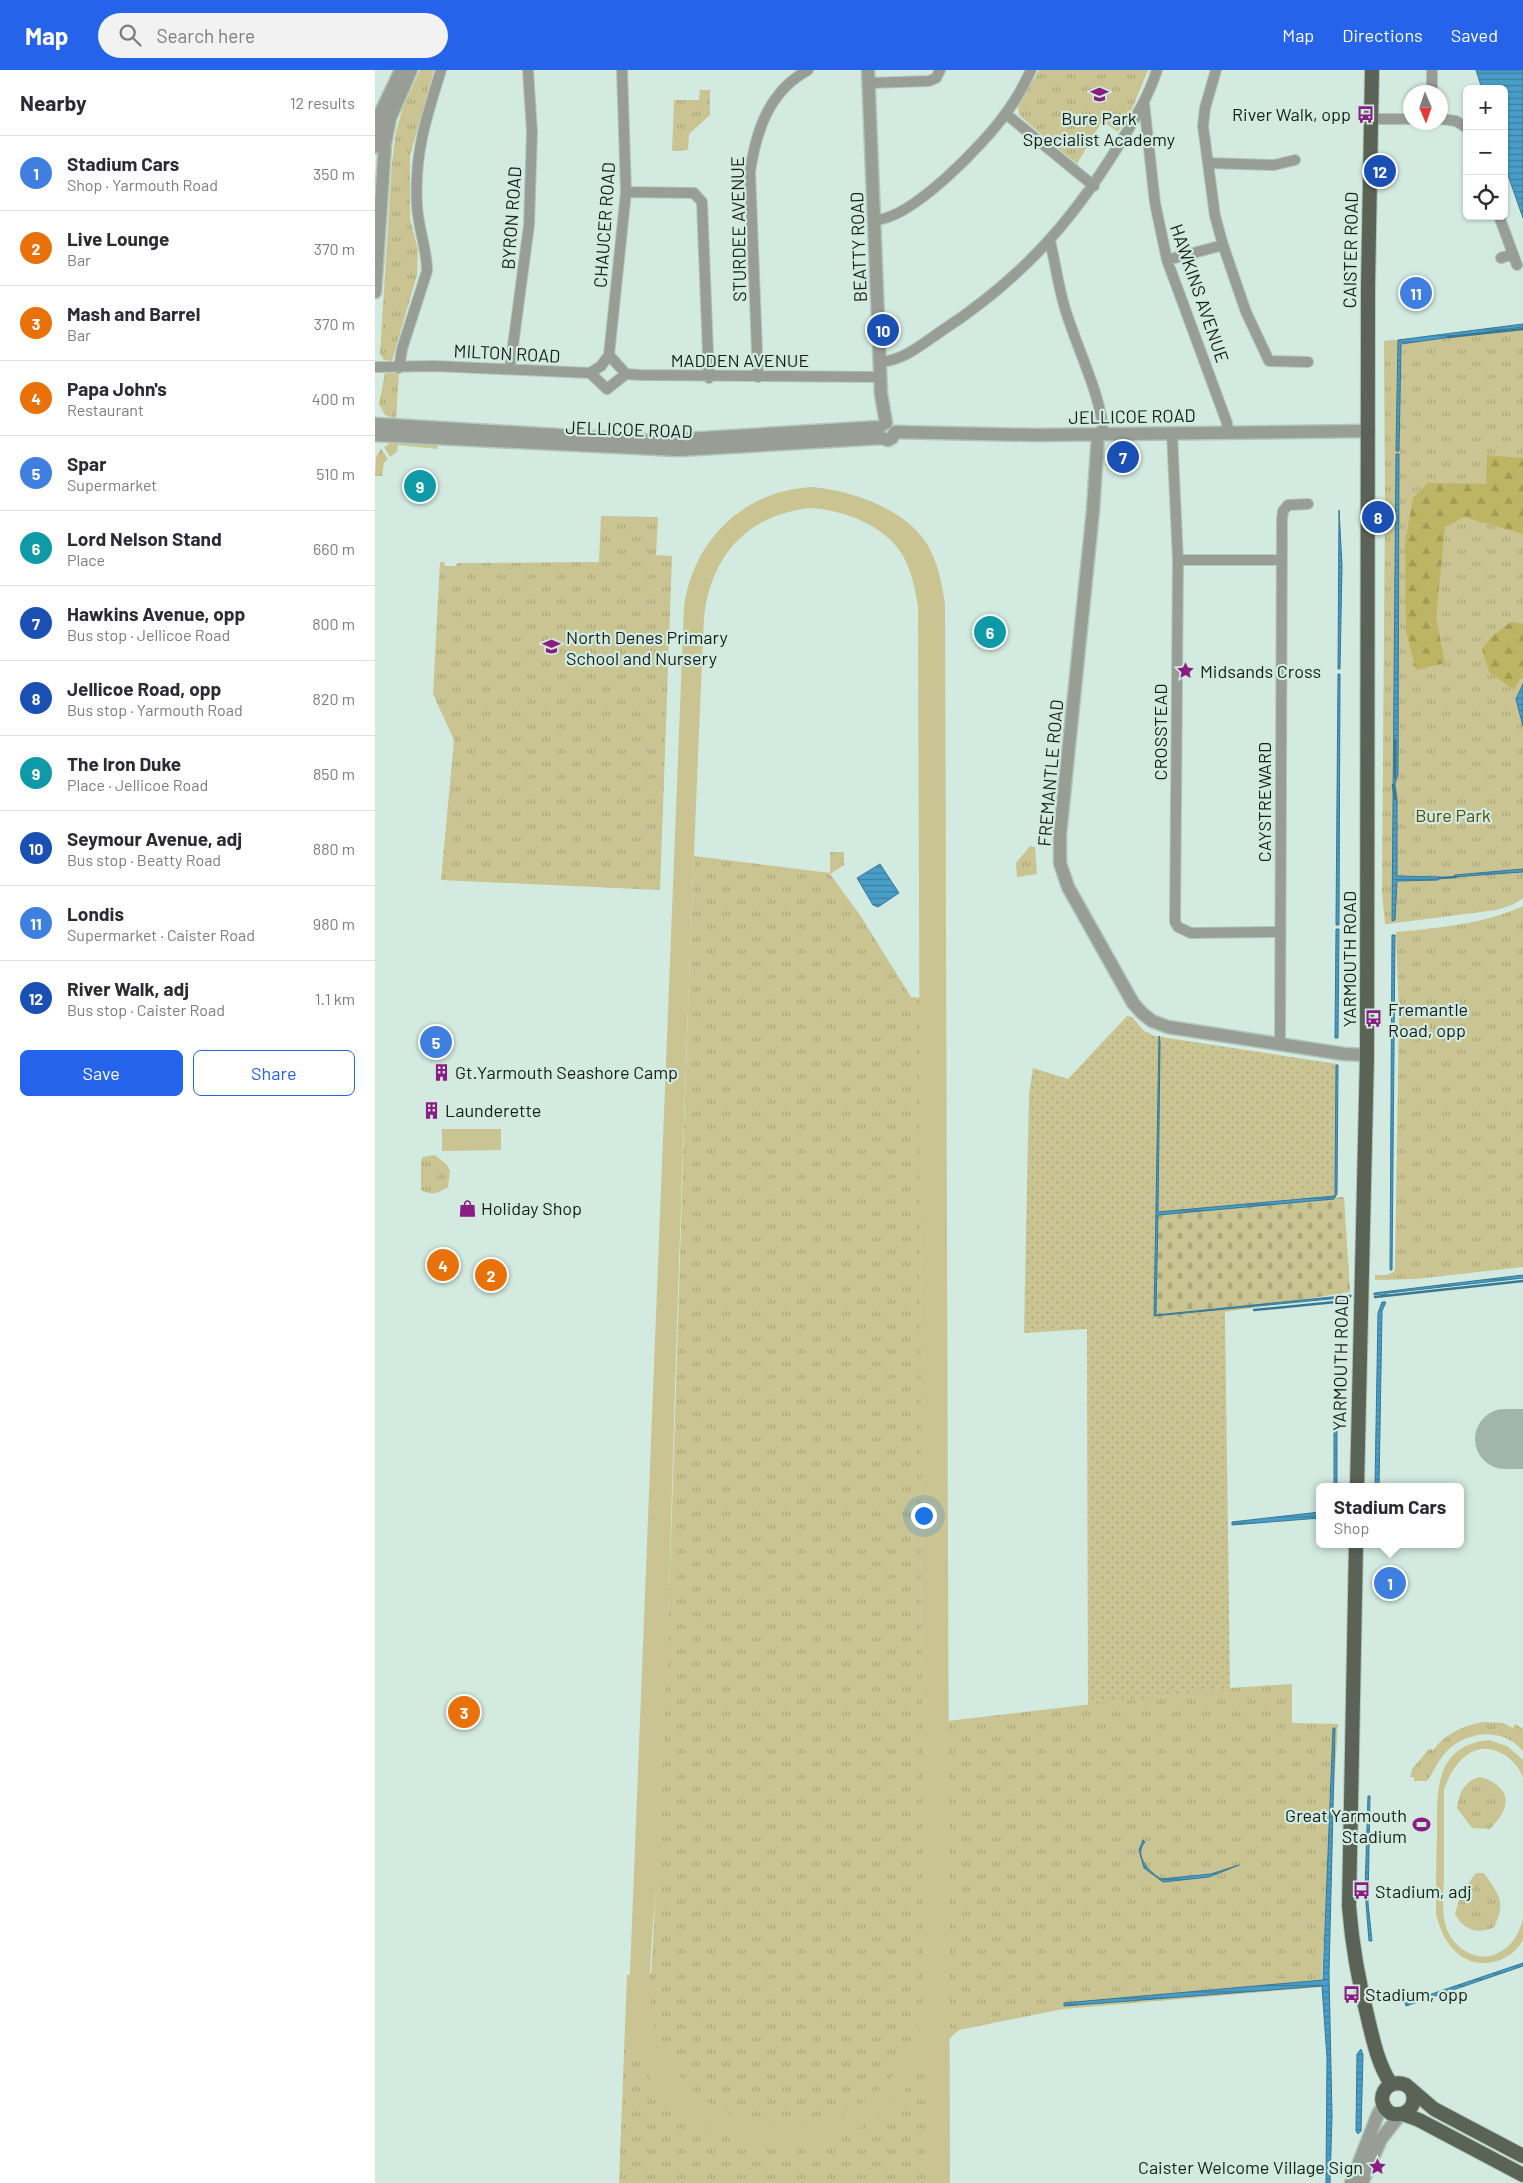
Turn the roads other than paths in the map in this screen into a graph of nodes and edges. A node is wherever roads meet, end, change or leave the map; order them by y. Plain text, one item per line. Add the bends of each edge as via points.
1 (401, 70) edge
2 (411, 70) edge
3 (441, 70) edge
4 (528, 70) edge
5 (622, 70) edge
6 (808, 70) edge
7 (868, 70) edge
8 (940, 70) edge
9 (1031, 70) edge
10 (1157, 70) edge
11 (1216, 70) edge
12 (1372, 70) edge
13 (1432, 70) edge
14 (869, 83) junction
15 (1432, 85) edge
16 (1144, 103) junction
17 (1006, 114) junction
18 (1403, 119) edge
19 (1371, 120) junction
20 (1448, 120) edge
21 (1463, 125) edge
22 (375, 146) edge
23 (1295, 160) dead end
24 (1208, 163) junction
25 (1094, 186) junction
26 (626, 192) junction
27 (875, 220) junction
28 (1500, 220) edge
29 (1050, 241) junction
30 (1223, 245) junction
31 (1511, 254) junction
32 (1501, 258) dead end
33 (1167, 260) junction
34 (1517, 265) dead end
35 (375, 292) edge
36 (609, 355) junction
37 (879, 362) junction
38 (1308, 362) dead end
39 (375, 367) edge
40 (399, 368) junction
41 (510, 368) junction
42 (590, 373) junction
43 (626, 374) junction
44 (758, 377) junction
45 (880, 377) junction
46 (709, 378) junction
47 (375, 424) edge
48 (886, 430) junction
49 (1369, 431) junction
50 (1227, 432) junction
51 (1172, 433) junction
52 (1100, 434) junction
53 (375, 435) edge
54 (656, 445) junction
55 (1308, 504) dead end
56 (1178, 560) junction
57 (1283, 560) junction
58 (1280, 932) junction
59 (1280, 1045) junction
60 (1367, 1055) junction
61 (1357, 1483) edge
62 (1356, 1548) edge
63 (1391, 2084) junction
64 (1412, 2091) junction
65 (1383, 2106) junction
66 (1401, 2115) junction
67 (1523, 2156) edge
68 (1523, 2175) edge
69 (1351, 2183) edge
70 (1362, 2183) edge

1 - 22 street via 380,114
2 - 35 street via 390,118 385,144
3 - 40 street via 417,161 417,208 427,271
4 - 41 street, BYRON ROAD via 532,132 529,226
5 - 26 street, CHAUCER ROAD
6 - 44 street, STURDEE AVENUE via 793,79 778,95 763,117 754,144 750,172
7 - 14 street, BEATTY ROAD
8 - 14 street via 929,81
9 - 17 street
10 - 16 street
11 - 24 street via 1204,117
12 - 19 main road, CAISTER ROAD
13 - 15 street
14 - 27 street, BEATTY ROAD
16 - 25 street
16 - 33 street, HAWKINS AVENUE via 1155,203
17 - 25 street
17 - 27 street via 982,142 930,191 891,217
18 - 19 street
19 - 49 main road, CAISTER ROAD
20 - 21 street
23 - 24 street via 1274,165
24 - 30 street
25 - 29 street
26 - 36 street, CHAUCER ROAD
26 - 46 street via 694,192 702,202
27 - 37 street, BEATTY ROAD
28 - 31 street
29 - 37 street via 973,311 914,350
29 - 52 street via 1064,305 1103,424
30 - 33 street
30 - 38 street via 1269,361
31 - 32 street
31 - 34 street
33 - 50 street, HAWKINS AVENUE via 1209,370 1227,423
36 - 42 street
36 - 43 street
37 - 45 street, BEATTY ROAD
39 - 40 street, MILTON ROAD
40 - 41 street, MILTON ROAD
41 - 42 street, MILTON ROAD
42 - 43 street via 607,389
43 - 46 street, MADDEN AVENUE
44 - 45 street, MADDEN AVENUE
44 - 46 street, MADDEN AVENUE
45 - 48 street, BEATTY ROAD
47 - 54 street, JELLICOE ROAD
48 - 52 street, JELLICOE ROAD
48 - 54 street, JELLICOE ROAD
49 - 50 street, JELLICOE ROAD
49 - 60 main road, YARMOUTH ROAD
50 - 51 street, JELLICOE ROAD
51 - 52 street, JELLICOE ROAD
51 - 56 street, CROSSTEAD
52 - 59 street, FREMANTLE ROAD via 1060,834 1060,863 1068,887 1142,1013 1168,1027
53 - 54 street, JELLICOE ROAD
55 - 57 street, CAYSTREWARD via 1295,504 1283,511
56 - 57 street
56 - 58 street, CROSSTEAD via 1175,922 1191,933
57 - 58 street, CAYSTREWARD
58 - 59 street, CAYSTREWARD
59 - 60 street, FREMANTLE ROAD
60 - 61 main road, YARMOUTH ROAD
62 - 63 main road via 1349,1906 1359,1985 1375,2047
63 - 64 main road via 1401,2083
63 - 65 main road via 1382,2094
64 - 66 main road via 1413,2102
64 - 67 main road via 1434,2109
65 - 66 main road via 1390,2113
65 - 69 street
66 - 68 main road via 1419,2120
66 - 70 street via 1381,2139

